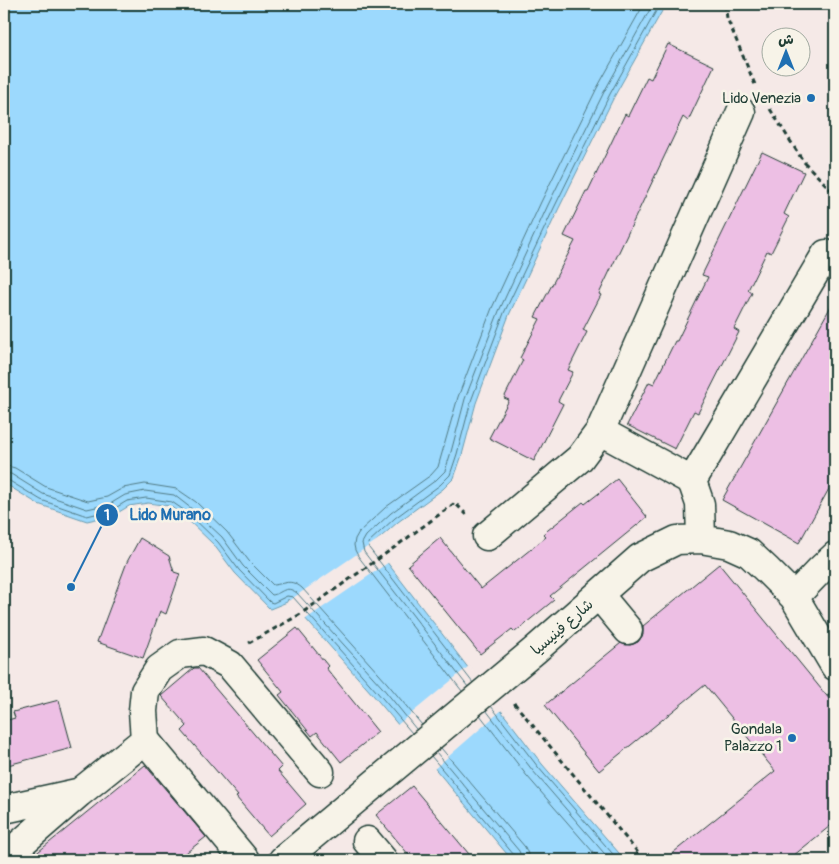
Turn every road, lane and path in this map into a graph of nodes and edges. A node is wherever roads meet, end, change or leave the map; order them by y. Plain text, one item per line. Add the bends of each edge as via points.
1 (725, 4) edge
2 (759, 92) dead end
3 (769, 107) dead end
4 (741, 112) dead end
5 (835, 194) edge
6 (826, 254) dead end
7 (600, 431) junction
8 (692, 481) junction
9 (487, 536) joint
10 (701, 539) junction
11 (835, 556) edge
12 (599, 595) junction
13 (794, 597) junction
14 (628, 630) dead end
15 (220, 660) junction
16 (830, 678) edge
17 (522, 699) dead end
18 (835, 702) edge
19 (145, 740) junction
20 (320, 772) dead end
21 (78, 793) junction
22 (4, 810) edge
23 (638, 853) junction
24 (4, 858) edge
25 (245, 860) edge
26 (283, 860) edge
27 (630, 860) edge
28 (644, 860) edge

1 - 2 path via 727,18
3 - 5 path via 803,161
4 - 7 street
6 - 8 street
7 - 8 street
7 - 9 street via 580,458
8 - 10 street via 700,504
9 - 15 path via 455,502 299,615
10 - 12 street, شارع فينيسيا via 677,540 640,558
10 - 13 street, شارع فينيسيا via 728,544 749,553
11 - 13 street
12 - 14 street
12 - 26 street, شارع فينيسيا
13 - 16 street, شارع فينيسيا
15 - 19 street via 204,651 180,654 159,669 145,690
15 - 20 street via 230,665
16 - 18 path
17 - 23 path via 515,704
19 - 21 street
19 - 25 street
21 - 22 street
21 - 24 street
23 - 27 path
23 - 28 path

